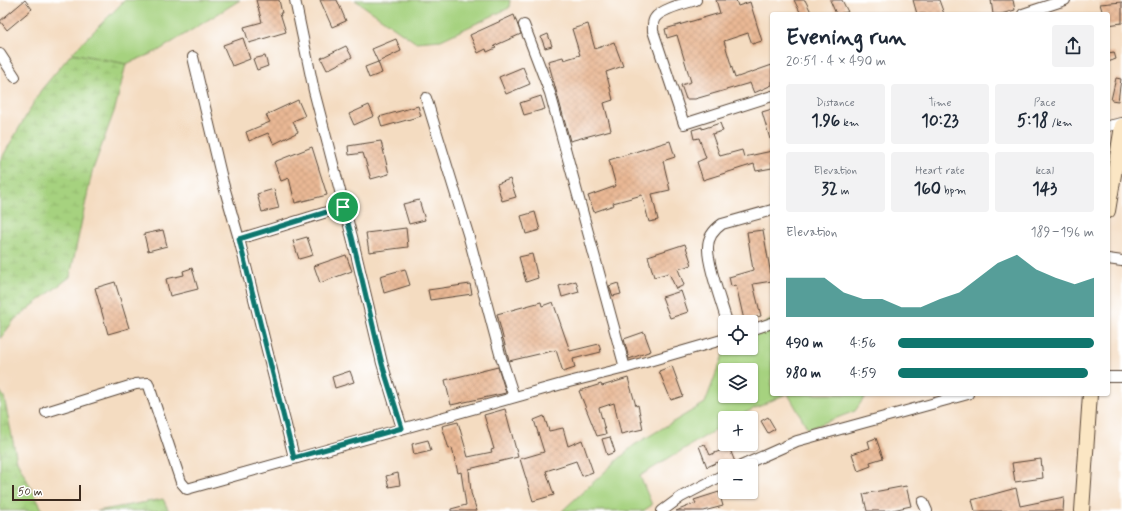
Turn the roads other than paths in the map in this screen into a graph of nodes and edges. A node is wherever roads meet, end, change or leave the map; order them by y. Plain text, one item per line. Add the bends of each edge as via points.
1 (296, 0) edge
2 (696, 0) edge
3 (1065, 0) edge
4 (1029, 12) edge
5 (524, 25) dead end
6 (0, 54) edge
7 (193, 57) dead end
8 (15, 77) dead end
9 (770, 97) edge
10 (426, 98) dead end
11 (1122, 123) edge
12 (1110, 126) edge
13 (1122, 126) edge
14 (1110, 199) edge
15 (343, 207) junction
16 (770, 211) edge
17 (239, 239) junction
18 (1110, 259) edge
19 (1122, 261) edge
20 (725, 315) edge
21 (770, 325) edge
22 (758, 328) edge
23 (718, 340) edge
24 (624, 368) junction
25 (1110, 377) edge
26 (1122, 377) edge
27 (961, 396) edge
28 (1090, 396) edge
29 (514, 397) junction
30 (46, 412) dead end
31 (402, 428) junction
32 (294, 458) junction
33 (757, 459) edge
34 (718, 478) edge
35 (662, 511) edge
36 (1082, 511) edge

1 - 15 street via 314,91
2 - 9 street via 669,9 657,16 653,22 653,31 684,124
3 - 4 street
5 - 24 street via 550,93
6 - 8 street
7 - 17 street
10 - 29 street
11 - 12 street
13 - 14 main road
15 - 17 street
15 - 31 street via 382,364
16 - 20 street via 722,224 711,236 708,246 709,257
17 - 32 street
18 - 19 street
21 - 22 street
23 - 24 street
24 - 29 street
25 - 26 street
27 - 33 street via 797,441
28 - 36 main road
29 - 31 street
30 - 32 street via 136,384 148,383 181,482 187,489
31 - 32 street
34 - 35 street via 681,497

